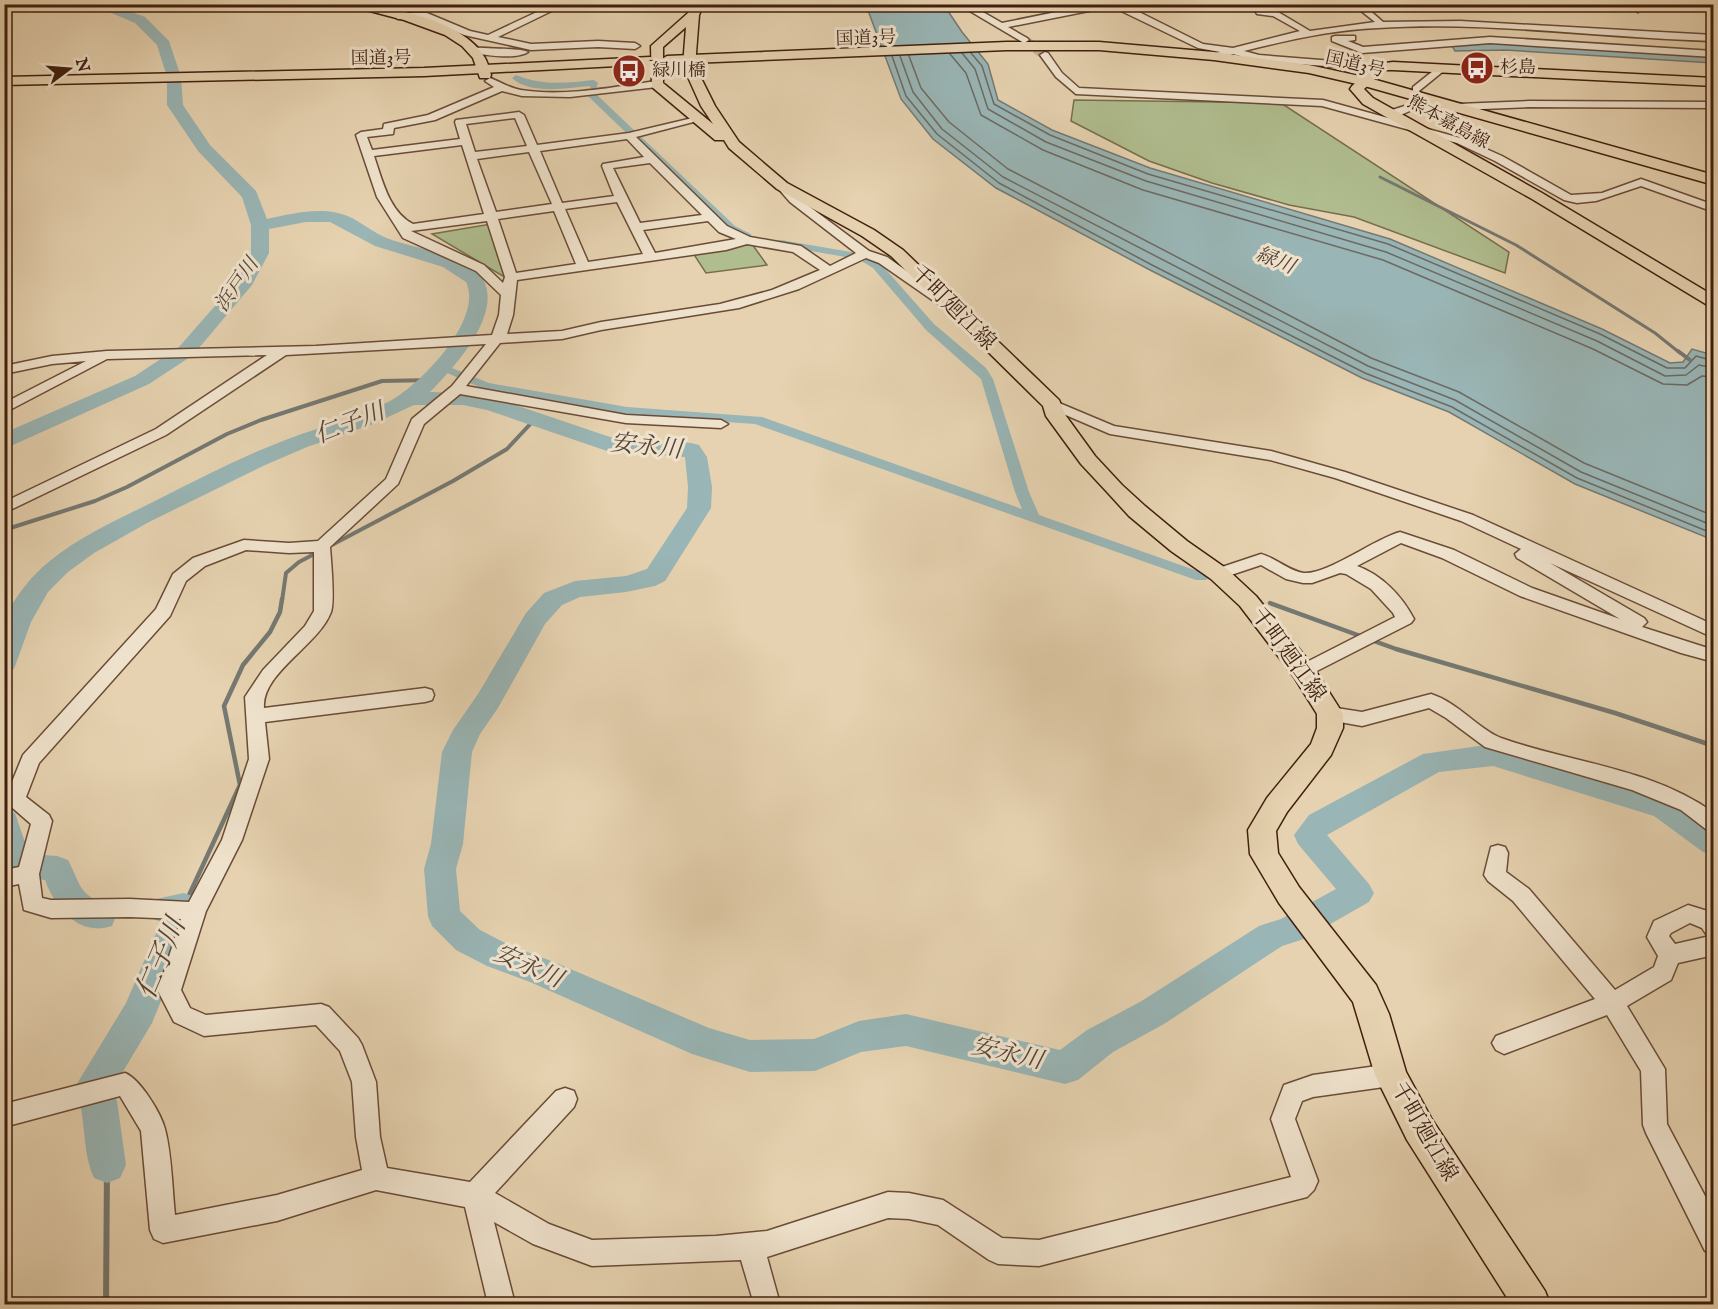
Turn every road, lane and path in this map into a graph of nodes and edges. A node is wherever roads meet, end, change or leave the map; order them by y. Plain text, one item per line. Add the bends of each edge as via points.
1 (348, 4) edge
2 (562, 4) edge
3 (962, 4) edge
4 (1255, 4) edge
5 (1379, 4) edge
6 (696, 10) edge
7 (398, 16) junction
8 (1379, 21) dead end
9 (1395, 24) junction
10 (1001, 27) junction
11 (441, 30) junction
12 (1573, 30) junction
13 (417, 33) dead end
14 (490, 37) junction
15 (1299, 37) junction
16 (1713, 38) edge
17 (1024, 40) tunnel mouth
18 (1580, 45) junction
19 (634, 46) junction
20 (657, 46) junction
21 (1010, 49) junction
22 (472, 50) junction
23 (1234, 51) junction
24 (1713, 54) edge
25 (1045, 55) tunnel mouth
26 (1214, 56) junction
27 (694, 62) junction
28 (1381, 67) junction
29 (1441, 69) junction
30 (391, 72) junction
31 (484, 73) junction
32 (213, 80) junction
33 (4, 81) edge
34 (1713, 82) edge
35 (86, 83) junction
36 (1361, 83) junction
37 (657, 84) junction
38 (4, 87) edge
39 (499, 89) junction
40 (1416, 89) dead end
41 (1713, 105) edge
42 (1454, 108) junction
43 (1394, 116) junction
44 (697, 118) junction
45 (1425, 132) junction
46 (629, 136) junction
47 (467, 141) junction
48 (734, 145) junction
49 (533, 148) junction
50 (366, 154) junction
51 (472, 156) junction
52 (652, 159) junction
53 (1713, 180) edge
54 (782, 186) junction
55 (1713, 186) edge
56 (621, 198) junction
57 (559, 207) junction
58 (1713, 209) edge
59 (491, 217) junction
60 (712, 218) junction
61 (399, 222) junction
62 (636, 227) junction
63 (747, 240) junction
64 (865, 254) junction
65 (651, 257) junction
66 (584, 267) junction
67 (829, 271) junction
68 (511, 277) junction
69 (507, 294) junction
70 (1713, 304) edge
71 (951, 306) junction
72 (498, 338) junction
73 (284, 350) junction
74 (107, 355) junction
75 (4, 370) edge
76 (457, 389) junction
77 (1052, 404) junction
78 (4, 409) edge
79 (721, 424) dead end
80 (4, 508) edge
81 (1496, 531) junction
82 (322, 546) junction
83 (1340, 568) junction
84 (1219, 574) junction
85 (1713, 632) edge
86 (1688, 649) junction
87 (1713, 656) edge
88 (1303, 671) junction
89 (425, 695) dead end
90 (1330, 714) junction
91 (256, 716) junction
92 (1713, 824) edge
93 (1498, 853) dead end
94 (28, 874) junction
95 (4, 879) edge
96 (195, 911) junction
97 (1713, 928) edge
98 (1713, 944) edge
99 (1670, 955) junction
100 (1612, 1003) junction
101 (1504, 1042) dead end
102 (1391, 1075) junction
103 (565, 1099) dead end
104 (4, 1116) edge
105 (376, 1178) junction
106 (475, 1196) junction
107 (1713, 1242) edge
108 (750, 1246) junction
109 (501, 1305) edge
110 (767, 1305) edge
111 (1532, 1305) edge

1 - 7 main road
2 - 14 street
3 - 10 street
4 - 15 street via 1260,12 1275,14 1306,32
5 - 8 street via 1359,6
6 - 20 main road
6 - 27 main road
7 - 11 main road
7 - 14 street via 427,16 467,33
9 - 12 street
9 - 15 street
9 - 18 street via 1404,32 1335,39 1362,50 1417,41
10 - 17 street
10 - 23 street via 1085,8 1117,5 1190,42
11 - 13 main road via 431,28
11 - 22 main road via 453,33
12 - 16 street
12 - 18 street
14 - 19 street via 531,47
15 - 23 street
18 - 24 street
19 - 20 street
19 - 22 street via 492,53
20 - 37 main road
21 - 26 highway, 国道3号 via 1099,46
21 - 27 highway, 国道3号
21 - 36 highway, 国道3号 via 1174,56
22 - 30 highway via 450,64
22 - 31 main road
23 - 26 street
23 - 28 street via 1258,58
25 - 45 street via 1076,92 1323,103
26 - 36 highway, 国道3号 via 1308,69
27 - 31 highway, 国道3号, bridge
27 - 48 main road, 千町廻江線 via 708,106
28 - 29 main road, 熊本嘉島線
28 - 36 main road
29 - 34 main road, 熊本嘉島線
29 - 40 street
30 - 31 highway, 国道3号
30 - 32 highway, 国道3号
31 - 32 highway, 国道3号
31 - 39 street
32 - 35 highway, 国道3号
33 - 35 highway, 国道3号
35 - 38 highway, 国道3号
36 - 42 highway, 国道3号
36 - 43 main road, 熊本嘉島線 via 1358,92
37 - 39 street via 545,95
37 - 44 main road, 千町廻江線
39 - 50 street via 431,118 388,126 389,132 361,135
41 - 42 street via 1529,104
42 - 43 street via 1411,107
42 - 53 highway, 国道3号
42 - 55 highway, 国道3号
43 - 45 main road, 熊本嘉島線
44 - 46 street
44 - 48 main road, 千町廻江線
45 - 58 street via 1476,148 1568,198 1614,194 1641,182
45 - 70 main road, 熊本嘉島線
46 - 49 street
46 - 52 street
47 - 49 street via 460,122 519,115
47 - 50 street
47 - 51 street
48 - 54 main road, 千町廻江線
49 - 51 street
49 - 57 street
50 - 61 street via 383,197
51 - 59 street
52 - 56 street via 607,166
52 - 60 street
54 - 64 street via 794,200
54 - 71 main road, 千町廻江線 via 882,242
56 - 57 street
56 - 62 street
57 - 59 street
57 - 66 street
59 - 61 street via 411,228
59 - 68 street
60 - 62 street
60 - 63 street via 723,229
61 - 69 street via 407,235 480,268
62 - 65 street
63 - 65 street
63 - 67 street via 797,249
64 - 67 street
64 - 71 street via 883,260
65 - 66 street
66 - 68 street
67 - 72 street via 792,288 720,308 595,326 562,335
68 - 69 street
69 - 72 street via 507,315
71 - 77 main road, 千町廻江線
72 - 73 street
72 - 76 street
73 - 74 street
73 - 80 street via 160,432
74 - 75 street
74 - 78 street
76 - 79 street via 626,419
76 - 82 street via 417,422 393,481
77 - 81 street via 1110,430 1271,456 1340,475
77 - 84 main road, 千町廻江線 via 1056,416 1088,460 1137,512
81 - 85 street
81 - 86 street via 1507,545
82 - 91 street via 323,610 312,630 269,674 254,697
82 - 94 street via 244,545 199,562 179,578 164,612 30,760 15,799 42,821
83 - 84 street via 1311,579 1300,578 1261,559
83 - 86 street via 1400,537 1448,554 1526,592
83 - 88 street via 1352,569 1371,581 1402,609 1405,619
84 - 88 main road, 千町廻江線 via 1248,601
86 - 87 street
88 - 90 main road, 千町廻江線
89 - 91 street
90 - 92 street via 1362,719 1431,701 1492,742 1638,784 1688,805
90 - 102 main road, 千町廻江線 via 1330,728 1322,748 1262,830 1264,854 1289,895 1365,994
91 - 96 street via 259,759 232,840
93 - 100 street via 1495,875 1521,895
94 - 95 street
94 - 96 street via 32,903 51,909
96 - 105 street via 169,991 182,1015 204,1026 321,1014 350,1045 364,1082
97 - 99 street via 1710,921 1688,914 1662,927 1659,937
98 - 99 street
99 - 100 street via 1663,973
100 - 101 street
100 - 107 street via 1653,1069 1655,1125
102 - 108 street via 1313,1086 1293,1093 1283,1119 1305,1181 1298,1188 1039,1253 998,1251 943,1213 888,1205
102 - 111 main road, 千町廻江線 via 1419,1129
103 - 106 street
104 - 105 street via 125,1084 153,1129 163,1230 277,1208
105 - 106 street
106 - 108 street via 542,1235 592,1253
106 - 109 street
108 - 110 street

